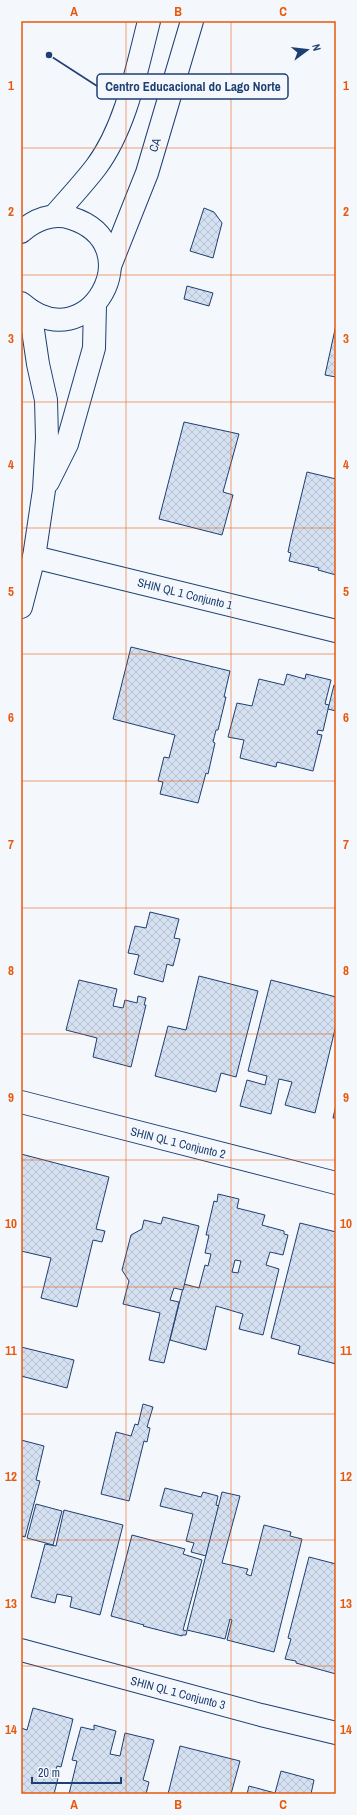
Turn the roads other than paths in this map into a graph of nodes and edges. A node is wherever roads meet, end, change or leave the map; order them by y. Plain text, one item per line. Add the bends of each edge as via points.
1 (148, 21) edge
2 (192, 21) edge
3 (54, 216) junction
4 (23, 228) edge
5 (110, 266) junction
6 (95, 305) junction
7 (25, 306) edge
8 (44, 490) junction
9 (34, 557) junction
10 (21, 607) edge
11 (336, 631) edge
12 (21, 1102) edge
13 (336, 1183) edge
14 (21, 1650) edge
15 (336, 1733) edge

1 - 3 street via 131,90 116,131 96,166
2 - 5 street, CA via 147,173
3 - 4 street via 40,219
3 - 5 street via 74,219 93,229 108,252
5 - 6 street via 109,280
6 - 7 street via 70,318 56,319 42,317
6 - 8 street via 94,348 67,444
7 - 8 street via 46,400
8 - 9 street
9 - 10 street
9 - 11 street, SHIN QL 1 Conjunto 1
12 - 13 street, SHIN QL 1 Conjunto 2
14 - 15 street, SHIN QL 1 Conjunto 3

